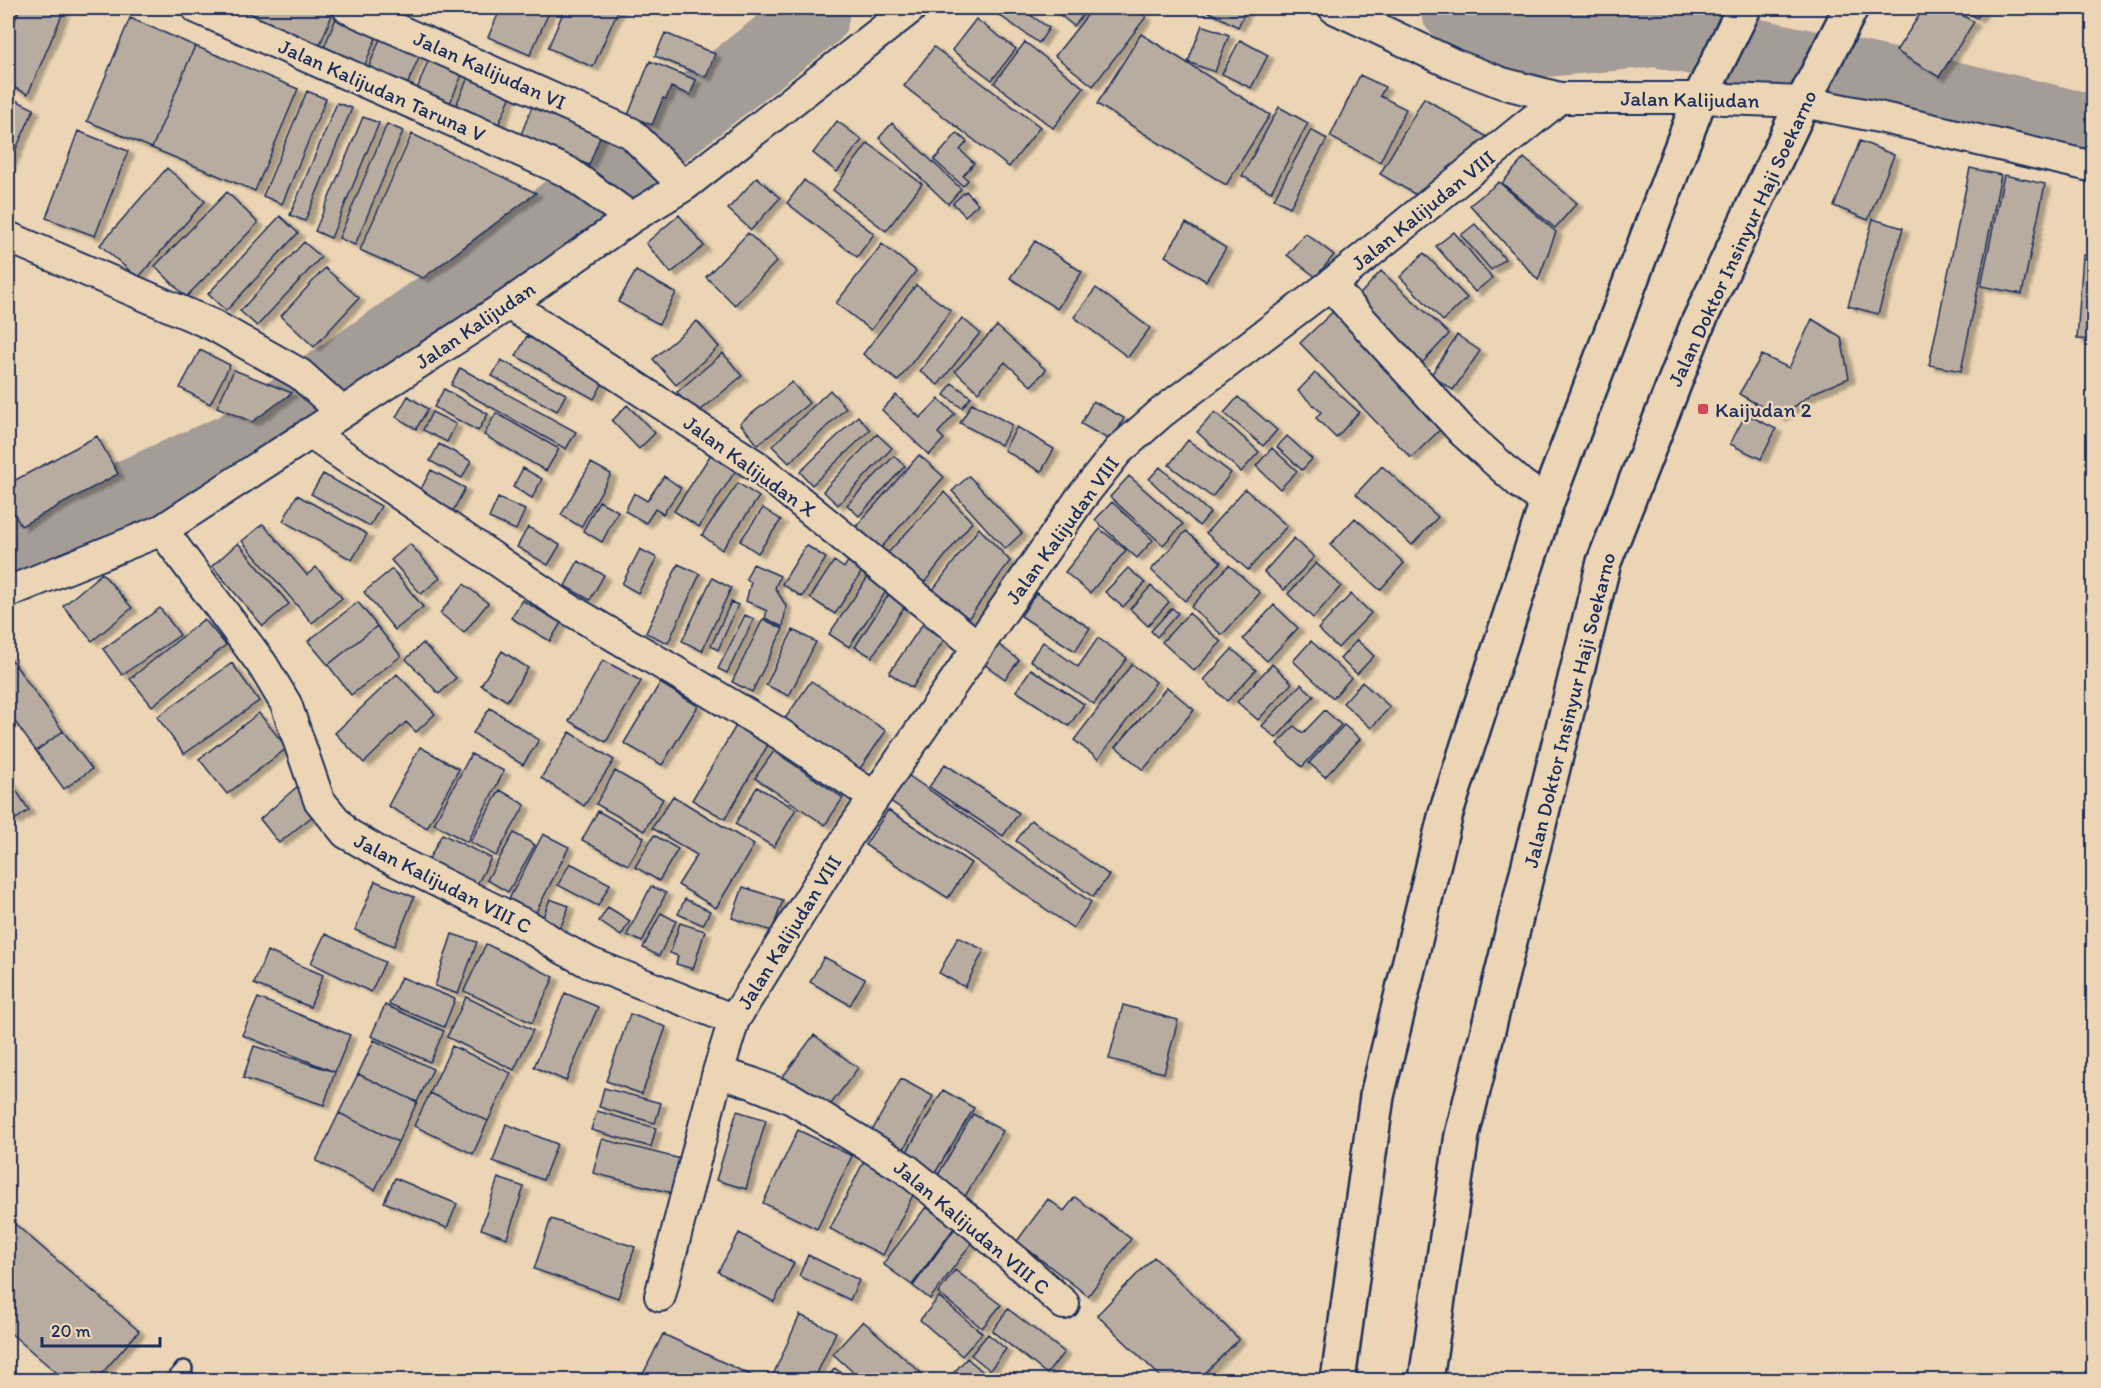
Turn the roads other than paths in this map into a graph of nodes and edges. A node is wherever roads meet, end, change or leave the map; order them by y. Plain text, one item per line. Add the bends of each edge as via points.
1 (196, 8) edge
2 (348, 8) edge
3 (911, 8) edge
4 (1334, 8) edge
5 (1743, 8) edge
6 (1851, 8) edge
7 (1707, 85) junction
8 (1809, 90) junction
9 (1560, 98) junction
10 (2094, 167) edge
11 (676, 178) junction
12 (621, 211) junction
13 (8, 237) edge
14 (1330, 285) junction
15 (509, 304) junction
16 (336, 406) junction
17 (310, 433) junction
18 (1547, 502) junction
19 (162, 530) junction
20 (11, 584) edge
21 (978, 647) junction
22 (874, 797) junction
23 (734, 1020) junction
24 (718, 1072) junction
25 (660, 1296) dead end
26 (1064, 1304) dead end
27 (1338, 1380) edge
28 (1426, 1380) edge

1 - 12 street, Jalan Kalijudan Taruna V via 568,172
2 - 11 street, Jalan Kalijudan VI via 631,134
3 - 11 street, Jalan Kalijudan
4 - 9 street, Jalan Kalijudan via 1453,64 1502,83
5 - 7 main road
6 - 8 main road, Jalan Doktor Insinyur Haji Soekarno
7 - 8 street, Jalan Kalijudan
7 - 9 street, Jalan Kalijudan
7 - 18 main road
8 - 10 street, Jalan Kalijudan via 1879,117
8 - 28 main road, Jalan Doktor Insinyur Haji Soekarno via 1698,323 1604,562 1462,1134
9 - 14 street, Jalan Kalijudan VIII
11 - 12 street, Jalan Kalijudan
12 - 15 street, Jalan Kalijudan
13 - 16 street via 213,326 308,380
14 - 18 street via 1463,432
14 - 21 street, Jalan Kalijudan VIII via 1161,413 1118,452 1080,499
15 - 16 street, Jalan Kalijudan
15 - 21 street, Jalan Kalijudan X via 758,467
16 - 17 street, Jalan Kalijudan
17 - 19 street, Jalan Kalijudan
17 - 22 street via 564,606 777,732
18 - 27 main road via 1446,813 1377,1096
19 - 20 street, Jalan Kalijudan
19 - 23 street, Jalan Kalijudan VIII C via 262,664 286,704 319,800 346,833 530,927 590,963
21 - 22 street, Jalan Kalijudan VIII
22 - 23 street, Jalan Kalijudan VIII
23 - 24 street, Jalan Kalijudan VIII
24 - 25 street, Jalan Kalijudan VIII
24 - 26 street, Jalan Kalijudan VIII C via 792,1099 906,1169

